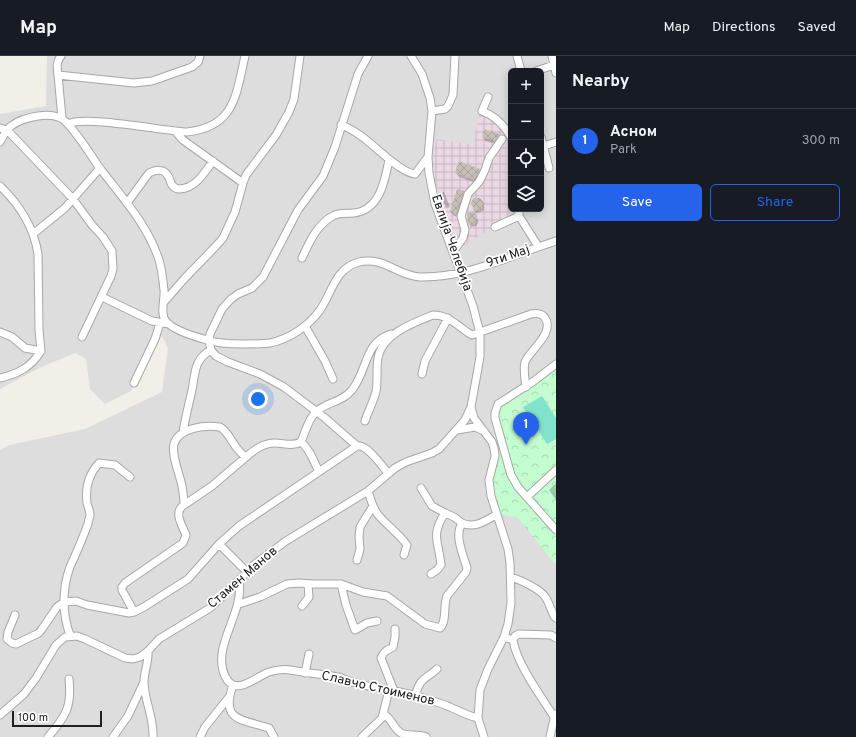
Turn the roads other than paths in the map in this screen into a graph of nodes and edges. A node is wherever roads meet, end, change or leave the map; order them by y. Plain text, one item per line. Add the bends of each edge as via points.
1 (61, 56) edge
2 (200, 56) edge
3 (245, 56) edge
4 (300, 56) edge
5 (368, 56) edge
6 (455, 56) edge
7 (517, 56) edge
8 (552, 56) edge
9 (413, 58) edge
10 (554, 65) junction
11 (520, 68) edge
12 (544, 68) edge
13 (556, 73) edge
14 (58, 75) junction
15 (488, 97) dead end
16 (432, 111) junction
17 (62, 118) junction
18 (68, 124) junction
19 (341, 125) junction
20 (4, 129) edge
21 (175, 131) junction
22 (508, 132) edge
23 (502, 139) dead end
24 (0, 142) edge
25 (556, 142) edge
26 (544, 146) joint
27 (428, 157) junction
28 (389, 160) junction
29 (213, 161) junction
30 (100, 168) junction
31 (549, 168) dead end
32 (243, 183) junction
33 (0, 186) edge
34 (72, 199) junction
35 (126, 203) junction
36 (519, 212) edge
37 (495, 227) dead end
38 (33, 234) junction
39 (556, 241) edge
40 (538, 246) junction
41 (453, 252) junction
42 (302, 258) dead end
43 (461, 273) junction
44 (102, 297) junction
45 (164, 302) junction
46 (448, 318) junction
47 (160, 323) junction
48 (169, 324) junction
49 (306, 326) junction
50 (0, 332) edge
51 (395, 332) junction
52 (480, 332) junction
53 (82, 337) dead end
54 (210, 341) junction
55 (211, 350) junction
56 (41, 351) junction
57 (556, 364) edge
58 (422, 374) dead end
59 (0, 378) edge
60 (333, 379) dead end
61 (134, 383) dead end
62 (526, 387) junction
63 (471, 407) junction
64 (316, 411) junction
65 (365, 421) dead end
66 (457, 430) junction
67 (484, 431) junction
68 (183, 433) junction
69 (301, 442) junction
70 (357, 446) junction
71 (495, 456) junction
72 (246, 457) junction
73 (506, 461) junction
74 (556, 470) edge
75 (319, 472) junction
76 (388, 473) junction
77 (130, 477) dead end
78 (420, 488) dead end
79 (368, 491) junction
80 (527, 497) junction
81 (184, 505) junction
82 (373, 506) junction
83 (445, 513) junction
84 (496, 515) junction
85 (462, 523) junction
86 (556, 530) edge
87 (219, 544) junction
88 (404, 555) dead end
89 (357, 560) dead end
90 (247, 572) junction
91 (431, 574) dead end
92 (511, 577) junction
93 (239, 580) junction
94 (308, 584) junction
95 (341, 584) junction
96 (64, 602) junction
97 (239, 604) junction
98 (302, 606) dead end
99 (134, 612) junction
100 (15, 615) dead end
101 (556, 618) edge
102 (377, 621) dead end
103 (395, 629) dead end
104 (70, 636) junction
105 (504, 637) junction
106 (556, 638) edge
107 (513, 640) junction
108 (148, 651) junction
109 (309, 654) dead end
110 (437, 669) dead end
111 (305, 673) junction
112 (69, 679) dead end
113 (144, 682) junction
114 (233, 685) junction
115 (391, 691) junction
116 (415, 696) junction
117 (229, 697) junction
118 (2, 712) edge
119 (384, 714) junction
120 (555, 716) edge
121 (478, 718) junction
122 (556, 734) edge
123 (48, 737) edge
124 (113, 737) edge
125 (153, 737) edge
126 (200, 737) edge
127 (274, 737) edge
128 (362, 737) edge
129 (426, 737) edge
130 (484, 737) edge
131 (550, 737) edge
132 (553, 737) edge

1 - 14 street via 57,65
2 - 14 street via 192,67 152,81 134,83
3 - 21 street via 234,101 226,115 210,127 197,131
4 - 32 street via 294,99 289,112 276,136 246,175
5 - 19 street via 358,74
6 - 16 street via 451,100 445,109
7 - 11 street
8 - 10 street
9 - 16 street, Евлија Челебија via 427,87
10 - 12 street
10 - 13 street
14 - 17 street
15 - 22 street via 482,111 497,119
16 - 27 street, Евлија Челебија
17 - 18 street
17 - 20 street via 56,115 29,118
18 - 21 street via 73,121 95,121
18 - 30 street
19 - 28 street via 353,130
19 - 54 street via 323,176 298,210 263,277 252,288 238,294 226,304 217,317
20 - 24 street
20 - 34 street
21 - 29 street via 183,140
23 - 41 street via 489,158 479,182 468,194 461,216 465,230 463,238
25 - 26 street
26 - 31 street
27 - 28 street via 415,174 409,174
27 - 41 street, Евлија Челебија via 435,204
28 - 42 street via 377,200 364,210 338,214 325,222 312,237
29 - 32 street
29 - 35 street via 193,185 183,189 176,189 164,171 149,173
30 - 34 street
30 - 35 street
32 - 45 street via 235,212 223,238
33 - 38 street via 19,209
34 - 38 street via 65,208
34 - 44 street via 112,251 113,269
35 - 45 street via 144,227 154,247 162,272
36 - 37 street
36 - 40 street
38 - 56 street via 38,254
39 - 40 street, 9ти Мај
40 - 43 street, 9ти Мај
41 - 43 street, Евлија Челебија
43 - 49 street, 9ти Мај via 418,277 377,262 358,262 345,268 340,274 320,310
43 - 52 street, Евлија Челебија
44 - 47 street
44 - 53 street
45 - 48 street via 164,319
46 - 51 street via 433,315
46 - 52 street via 472,335
46 - 58 street via 425,361
47 - 48 street
47 - 61 street
48 - 54 street
49 - 54 street via 269,343 225,344
49 - 60 street
50 - 56 street via 12,337 25,348
51 - 64 street via 383,336 375,343 352,390 343,398
51 - 65 street via 381,349 376,391
52 - 62 street via 531,314 544,316 546,332 526,359 524,366
52 - 63 street, Евлија Челебија via 480,357
54 - 55 street
55 - 64 street via 221,359 272,380
55 - 68 street via 204,354 196,368
56 - 59 street via 28,367
57 - 62 street
62 - 73 street via 498,404 495,413
63 - 66 street, Стамен Манов
63 - 67 street via 474,418
64 - 69 street
64 - 70 street
66 - 67 street via 475,427
66 - 76 street, Стамен Манов via 439,449 406,462
67 - 71 street via 492,442
68 - 72 street via 205,426 220,426 236,449
68 - 81 street via 174,442 174,446
69 - 72 street via 296,445 267,444
69 - 75 street via 310,453
70 - 75 street
70 - 76 street via 367,448
71 - 73 street
71 - 84 street via 489,480
72 - 81 street via 205,492
73 - 80 street via 518,487
74 - 80 street
75 - 87 street via 239,526
76 - 79 street, Стамен Манов
77 - 96 street via 115,465 99,463 89,478 87,502 90,515 83,540 69,568
78 - 83 street via 432,506
79 - 82 street
79 - 90 street, Стамен Манов via 292,537 263,557
80 - 86 street
81 - 99 street via 178,513 186,535 183,543 125,582 122,587 123,594
82 - 88 street via 379,516 407,545
82 - 89 street via 360,527
83 - 85 street
83 - 91 street via 440,520 436,538 441,564
84 - 85 street via 470,526
84 - 92 street via 508,549
85 - 95 street via 458,536 467,568 446,596 441,628 425,624 386,596 363,592
87 - 90 street
87 - 99 street via 188,579
90 - 93 street, Стамен Манов
92 - 101 street via 542,592
92 - 105 street via 511,602
93 - 97 street
93 - 108 street, Стамен Манов via 210,608 159,639
94 - 95 street
94 - 97 street via 287,584 260,598
94 - 98 street via 309,597
95 - 102 street via 355,630
96 - 99 street via 76,600 87,605
96 - 100 street via 57,607 39,633 16,644 7,639
96 - 104 street
97 - 114 street via 223,651 224,674
103 - 115 street via 395,644 382,654 381,658
104 - 108 street, Стамен Манов via 85,638 125,658 140,657
104 - 118 street via 56,645 24,694
105 - 107 street
105 - 121 street via 480,690
106 - 107 street via 551,635 519,634
107 - 120 street via 537,692
108 - 113 street
109 - 111 street
110 - 116 street via 422,680
111 - 114 street, Славчо Стоименов via 276,670 247,684
111 - 115 street, Славчо Стоименов via 338,677
112 - 123 street via 71,694 66,712
113 - 124 street via 128,716
113 - 125 street
114 - 117 street
115 - 116 street, Славчо Стоименов
115 - 119 street
116 - 121 street, Славчо Стоименов
117 - 126 street
117 - 127 street via 229,708 233,716 269,728
119 - 128 street
119 - 129 street via 390,718 400,733 406,736 420,734
120 - 131 street
121 - 130 street
122 - 132 street

